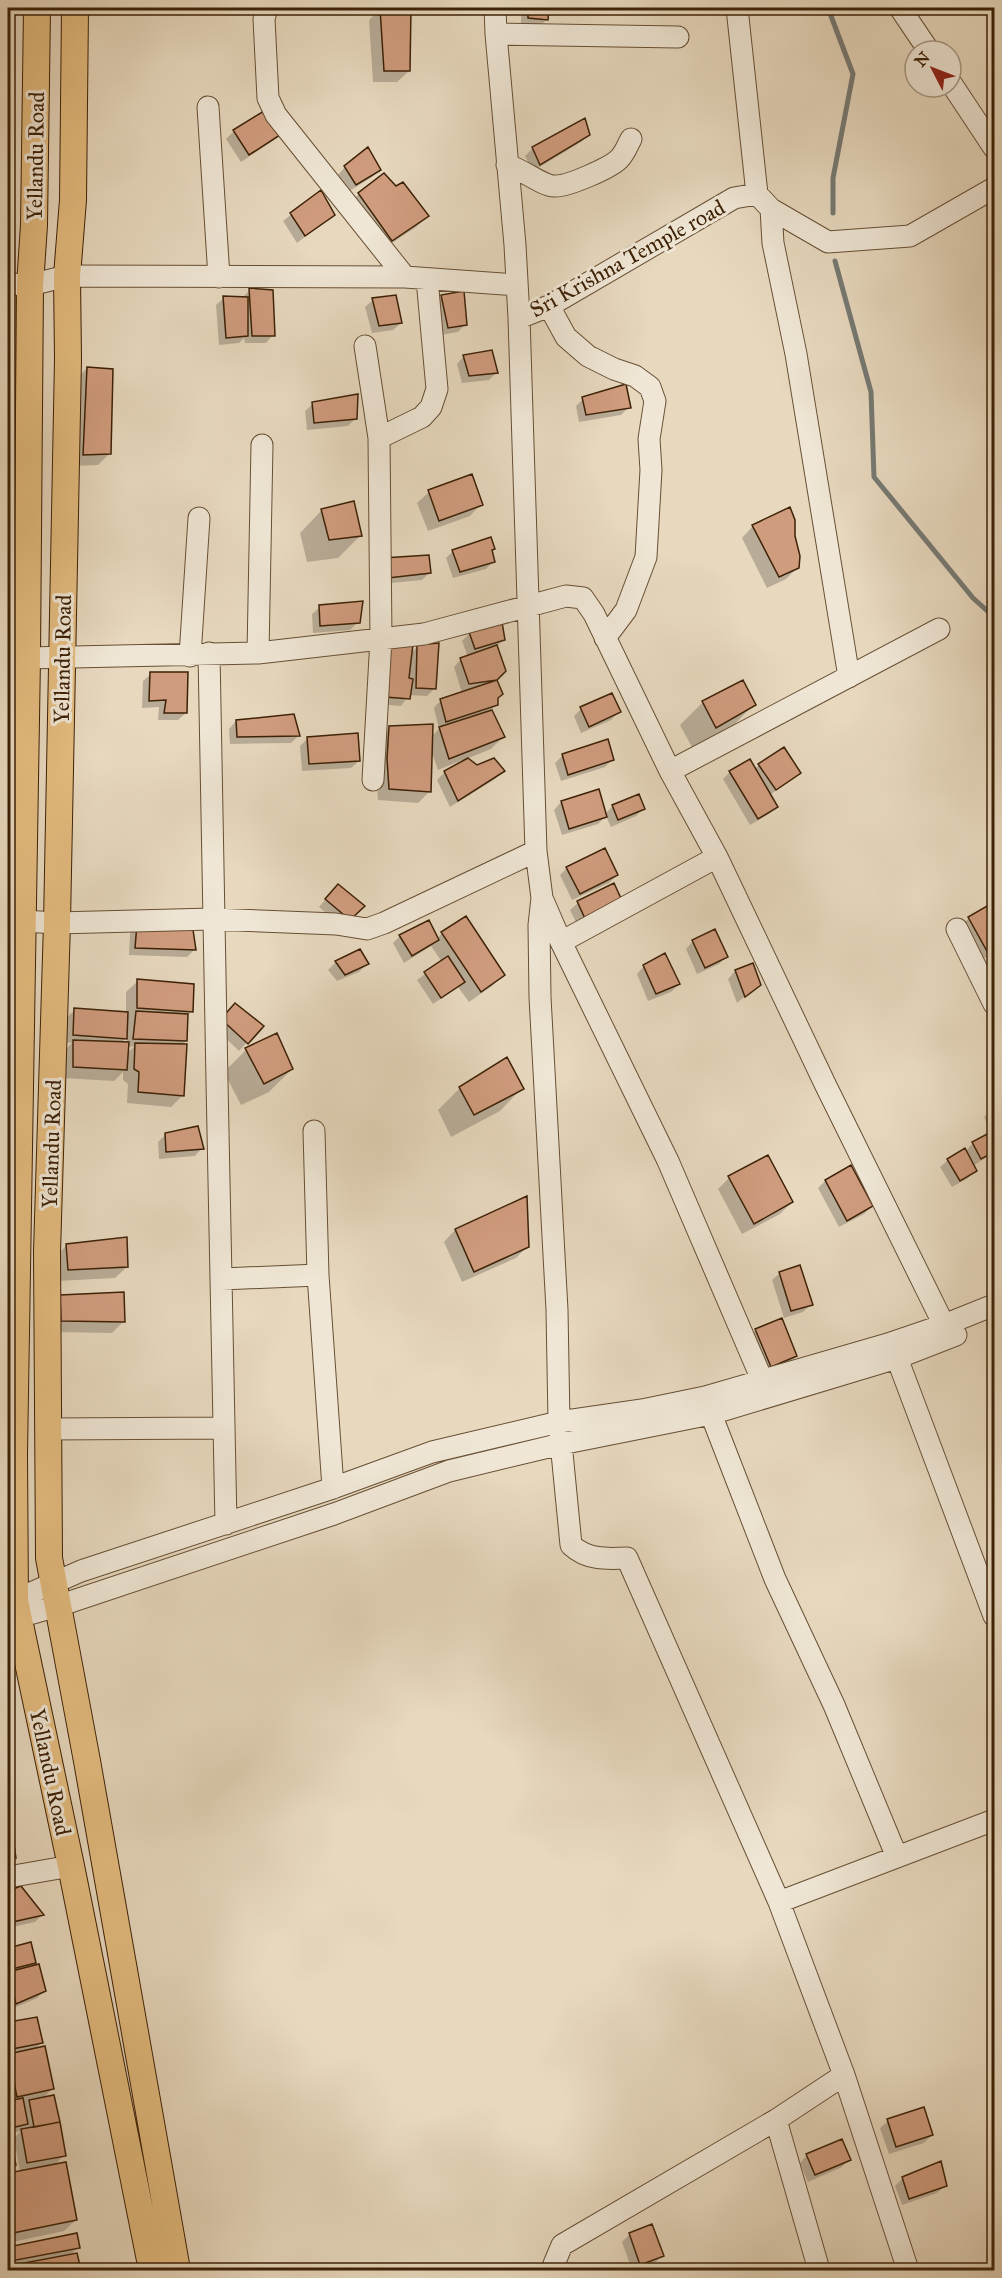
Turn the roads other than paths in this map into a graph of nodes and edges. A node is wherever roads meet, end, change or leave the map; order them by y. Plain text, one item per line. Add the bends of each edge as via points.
1 (37, 8) edge
2 (75, 8) edge
3 (267, 8) edge
4 (495, 8) edge
5 (737, 8) edge
6 (900, 8) edge
7 (496, 34) junction
8 (678, 37) dead end
9 (921, 39) edge
10 (962, 99) edge
11 (208, 107) dead end
12 (631, 139) dead end
13 (994, 148) edge
14 (507, 165) junction
15 (994, 188) edge
16 (764, 201) junction
17 (67, 276) junction
18 (219, 277) junction
19 (405, 277) junction
20 (426, 279) junction
21 (19, 284) edge
22 (517, 285) junction
23 (549, 306) junction
24 (519, 318) junction
25 (365, 346) dead end
26 (379, 438) junction
27 (262, 445) dead end
28 (199, 518) dead end
29 (527, 608) junction
30 (939, 629) dead end
31 (605, 638) junction
32 (381, 639) junction
33 (258, 653) junction
34 (200, 655) junction
35 (27, 657) junction
36 (62, 658) junction
37 (849, 677) junction
38 (670, 771) junction
39 (373, 780) dead end
40 (536, 851) junction
41 (717, 857) junction
42 (542, 898) junction
43 (212, 919) junction
44 (23, 921) junction
45 (57, 922) junction
46 (957, 929) dead end
47 (561, 942) junction
48 (994, 1004) edge
49 (13, 1129) edge
50 (314, 1131) dead end
51 (318, 1275) junction
52 (222, 1279) junction
53 (994, 1305) edge
54 (994, 1321) edge
55 (944, 1325) junction
56 (897, 1358) junction
57 (763, 1382) junction
58 (711, 1414) junction
59 (559, 1422) junction
60 (224, 1428) junction
61 (48, 1429) junction
62 (561, 1444) junction
63 (333, 1488) junction
64 (226, 1524) junction
65 (56, 1594) junction
66 (12, 1609) edge
67 (994, 1616) edge
68 (994, 1820) edge
69 (897, 1857) junction
70 (71, 1866) junction
71 (8, 1877) edge
72 (779, 1902) junction
73 (844, 2074) junction
74 (776, 2120) junction
75 (152, 2271) edge
76 (177, 2271) edge
77 (555, 2271) edge
78 (819, 2271) edge
79 (908, 2271) edge

1 - 21 main road, Yellandu Road via 34,225
2 - 17 main road, Yellandu Road via 73,200
3 - 19 street via 264,19 268,98 276,115
4 - 7 street
5 - 16 street
6 - 9 street
7 - 8 street
7 - 14 street
10 - 13 street
11 - 18 street
12 - 14 street via 612,164 564,185 554,187
14 - 22 street
15 - 16 street via 910,236 828,242
16 - 23 street, Sri Krishna Temple road via 734,198
16 - 37 street via 796,354
17 - 18 street
17 - 21 street
17 - 36 main road, Yellandu Road
18 - 19 street
19 - 20 street
20 - 22 street
20 - 26 street via 437,389 431,407 422,417
21 - 35 main road, Yellandu Road
22 - 24 street
23 - 24 street, Sri Krishna Temple road
23 - 31 street via 566,337 588,356 635,376 650,387 655,401 649,439 646,557 626,610
24 - 29 street
25 - 26 street
26 - 32 street
27 - 33 street
28 - 34 street
29 - 31 street via 566,596 583,598
29 - 32 street via 424,634
29 - 40 street
30 - 37 street
31 - 38 street
32 - 33 street
32 - 39 street
33 - 34 street
34 - 36 street
34 - 43 street
35 - 36 street
35 - 44 main road, Yellandu Road
36 - 45 main road, Yellandu Road
37 - 38 street
38 - 41 street
40 - 42 street
40 - 43 street via 367,929
41 - 47 street
41 - 55 street
42 - 47 street
42 - 59 street via 540,997 557,1310
43 - 45 street
43 - 52 street
44 - 45 street
44 - 49 main road, Yellandu Road
45 - 61 main road, Yellandu Road via 47,1252
46 - 48 street
47 - 57 street via 668,1161
49 - 66 main road, Yellandu Road
50 - 51 street
51 - 52 street
51 - 63 street
52 - 60 street
53 - 55 street
54 - 56 street
55 - 57 street
56 - 58 street
56 - 67 street
57 - 59 street via 642,1410
58 - 62 street
58 - 69 street via 775,1579 834,1705
59 - 62 street
59 - 63 street via 432,1452
60 - 61 street
60 - 64 street
61 - 65 main road, Yellandu Road via 49,1558
62 - 65 street via 449,1471 334,1514
62 - 72 street via 571,1545 580,1554 601,1559 627,1558
63 - 64 street
64 - 65 street via 179,1537
65 - 66 street
65 - 76 main road, Yellandu Road
66 - 70 main road, Yellandu Road
68 - 69 street
69 - 72 street
70 - 71 street
70 - 75 main road, Yellandu Road
72 - 73 street
73 - 74 street
73 - 79 street
74 - 77 street via 562,2245
74 - 78 street

